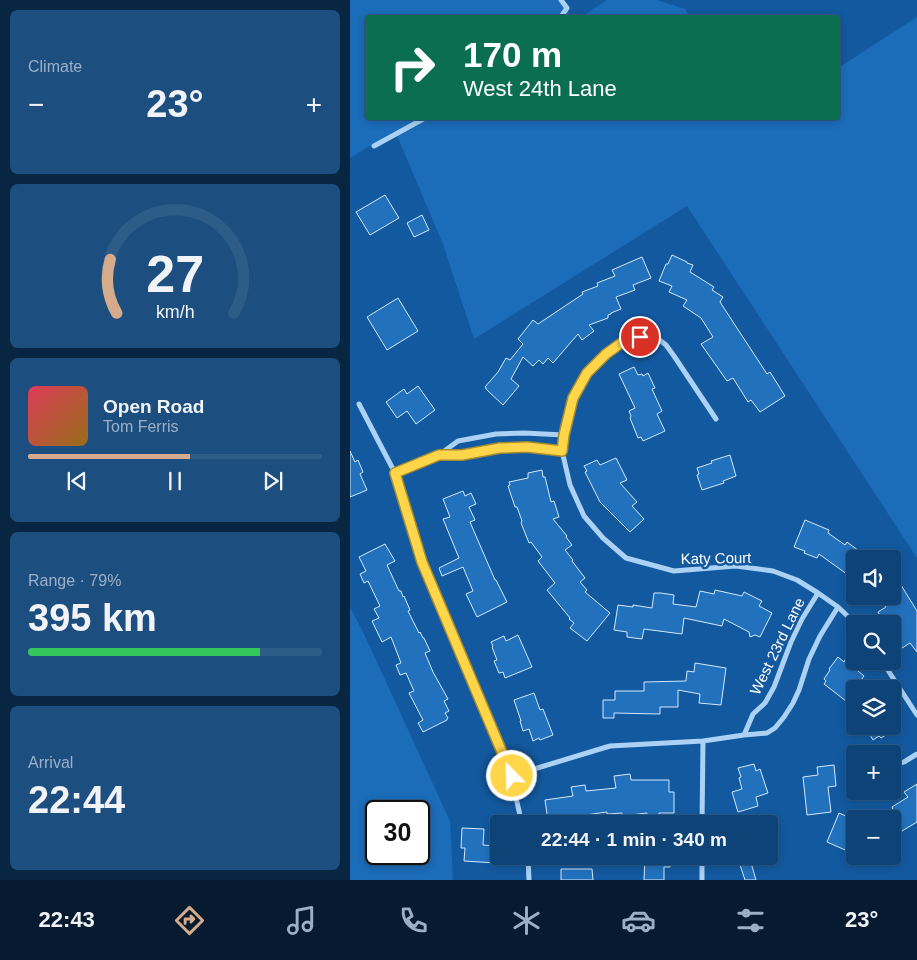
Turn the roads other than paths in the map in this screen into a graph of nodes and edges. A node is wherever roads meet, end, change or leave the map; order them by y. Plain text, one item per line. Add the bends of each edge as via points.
1 (561, 0) edge
2 (562, 15) edge
3 (420, 120) edge
4 (374, 146) dead end
5 (359, 404) dead end
6 (716, 419) dead end
7 (564, 435) junction
8 (562, 451) junction
9 (439, 455) junction
10 (395, 473) junction
11 (818, 593) junction
12 (838, 607) junction
13 (846, 615) edge
14 (888, 670) edge
15 (917, 715) edge
16 (744, 735) junction
17 (703, 741) junction
18 (917, 754) edge
19 (901, 763) edge
20 (512, 776) junction
21 (520, 815) edge
22 (702, 815) edge
23 (529, 865) edge
24 (702, 865) edge
25 (530, 880) edge
26 (702, 880) edge

1 - 2 street via 567,8
3 - 4 street
5 - 10 street
6 - 7 street, Katy Court via 666,345 657,338 640,337 624,341 587,373 573,398
7 - 8 street, Katy Court
7 - 9 street via 496,434 458,442
8 - 9 street via 527,447
8 - 11 street, Katy Court via 570,485 584,516 626,558 674,571 736,566 774,571
9 - 10 street
10 - 20 street via 422,562
11 - 12 street, Katy Court
11 - 16 street, West 23rd Lane via 791,642 774,687 765,703 753,714
12 - 13 street, Katy Court
12 - 16 street via 820,636 794,703 784,717 767,733
14 - 15 street
16 - 17 street
17 - 20 street via 610,746
17 - 22 street
18 - 19 street
20 - 21 street
23 - 25 street
24 - 26 street

